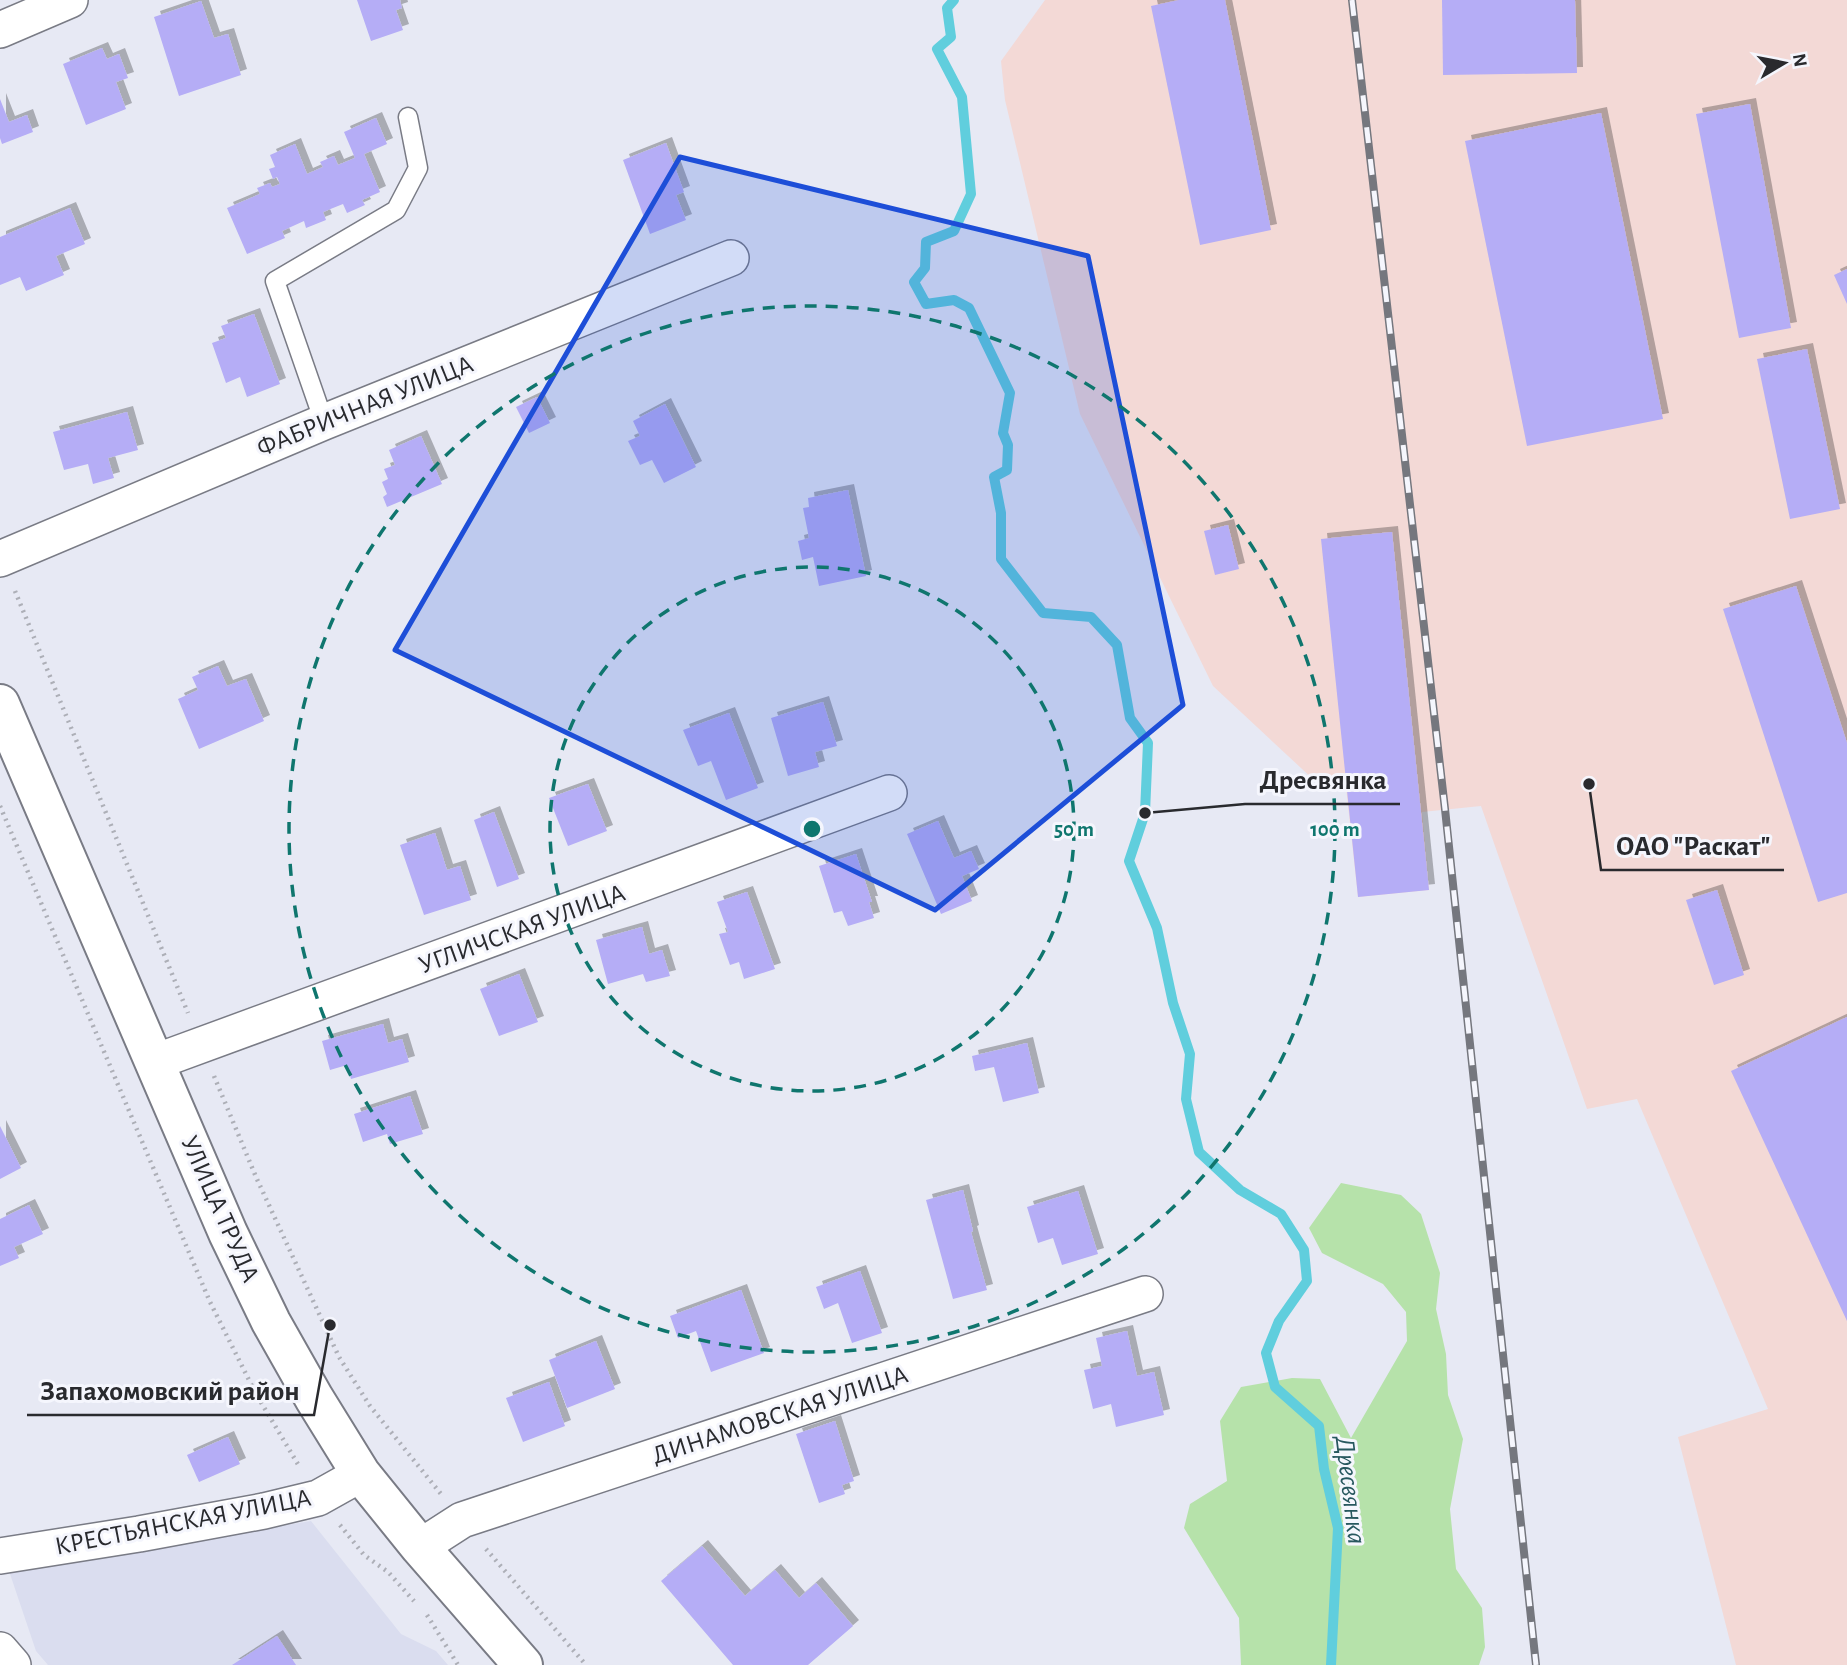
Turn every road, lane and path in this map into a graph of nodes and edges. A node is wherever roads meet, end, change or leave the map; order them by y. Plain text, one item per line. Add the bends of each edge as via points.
1 (70, 0) edge
2 (0, 30) edge
3 (408, 117) dead end
4 (731, 258) dead end
5 (324, 422) junction
6 (1, 558) edge
7 (0, 704) edge
8 (889, 793) dead end
9 (202, 1047) junction
10 (155, 1062) junction
11 (1145, 1294) dead end
12 (361, 1474) junction
13 (462, 1520) junction
14 (420, 1547) junction
15 (0, 1556) edge
16 (387, 1572) dead end
17 (0, 1650) edge
18 (13, 1665) edge
19 (458, 1665) edge
20 (523, 1665) edge
21 (586, 1665) edge

1 - 2 street
3 - 5 lane via 418,168 396,210 275,281
4 - 5 street, ФАБРИЧНАЯ УЛИЦА
5 - 6 street, ФАБРИЧНАЯ УЛИЦА
6 - 9 path
7 - 10 street, УЛИЦА ТРУДА
8 - 9 street, УГЛИЧСКАЯ УЛИЦА
9 - 10 street, УГЛИЧСКАЯ УЛИЦА
9 - 13 path via 339,1357 370,1406
10 - 12 street, УЛИЦА ТРУДА via 271,1322
11 - 13 street, ДИНАМОВСКАЯ УЛИЦА
12 - 14 street, УЛИЦА ТРУДА
12 - 15 street, КРЕСТЬЯНСКАЯ УЛИЦА via 318,1498
13 - 14 street, ДИНАМОВСКАЯ УЛИЦА
13 - 21 path
14 - 20 street, УЛИЦА ТРУДА
16 - 19 path via 427,1616
17 - 18 street

